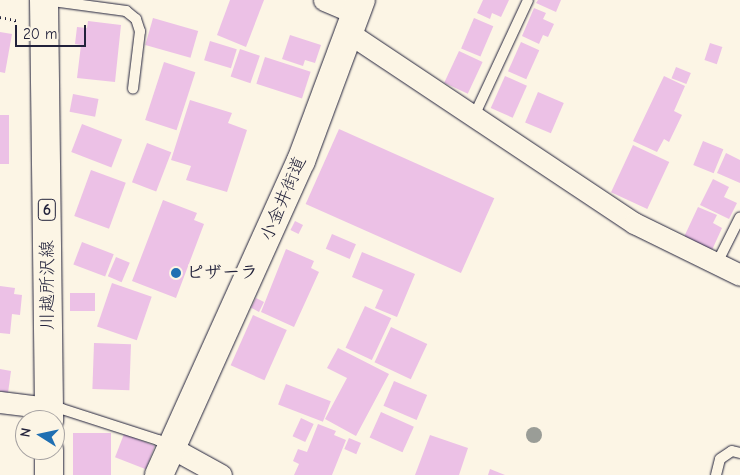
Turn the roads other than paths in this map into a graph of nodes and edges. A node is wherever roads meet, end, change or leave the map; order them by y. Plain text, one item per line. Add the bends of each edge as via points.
1 (44, 0) edge
2 (324, 0) edge
3 (528, 0) edge
4 (356, 16) edge
5 (134, 89) dead end
6 (474, 116) junction
7 (740, 217) edge
8 (717, 263) junction
9 (740, 275) edge
10 (0, 402) edge
11 (33, 410) edge
12 (49, 410) edge
13 (59, 410) edge
14 (172, 448) junction
15 (740, 452) edge
16 (49, 460) edge
17 (50, 475) edge
18 (159, 475) edge
19 (220, 475) edge
20 (716, 475) edge

1 - 5 lane via 126,11 136,19 140,31
1 - 12 street, 川越所沢線 / 6
2 - 4 street
3 - 6 lane
4 - 6 street
4 - 14 street, 小金井街道 via 301,161
6 - 8 street via 634,223
7 - 8 lane
8 - 9 street
10 - 11 street
13 - 14 lane via 158,440
14 - 18 street, 小金井街道
14 - 19 street
15 - 20 lane via 732,451 720,459
16 - 17 street

